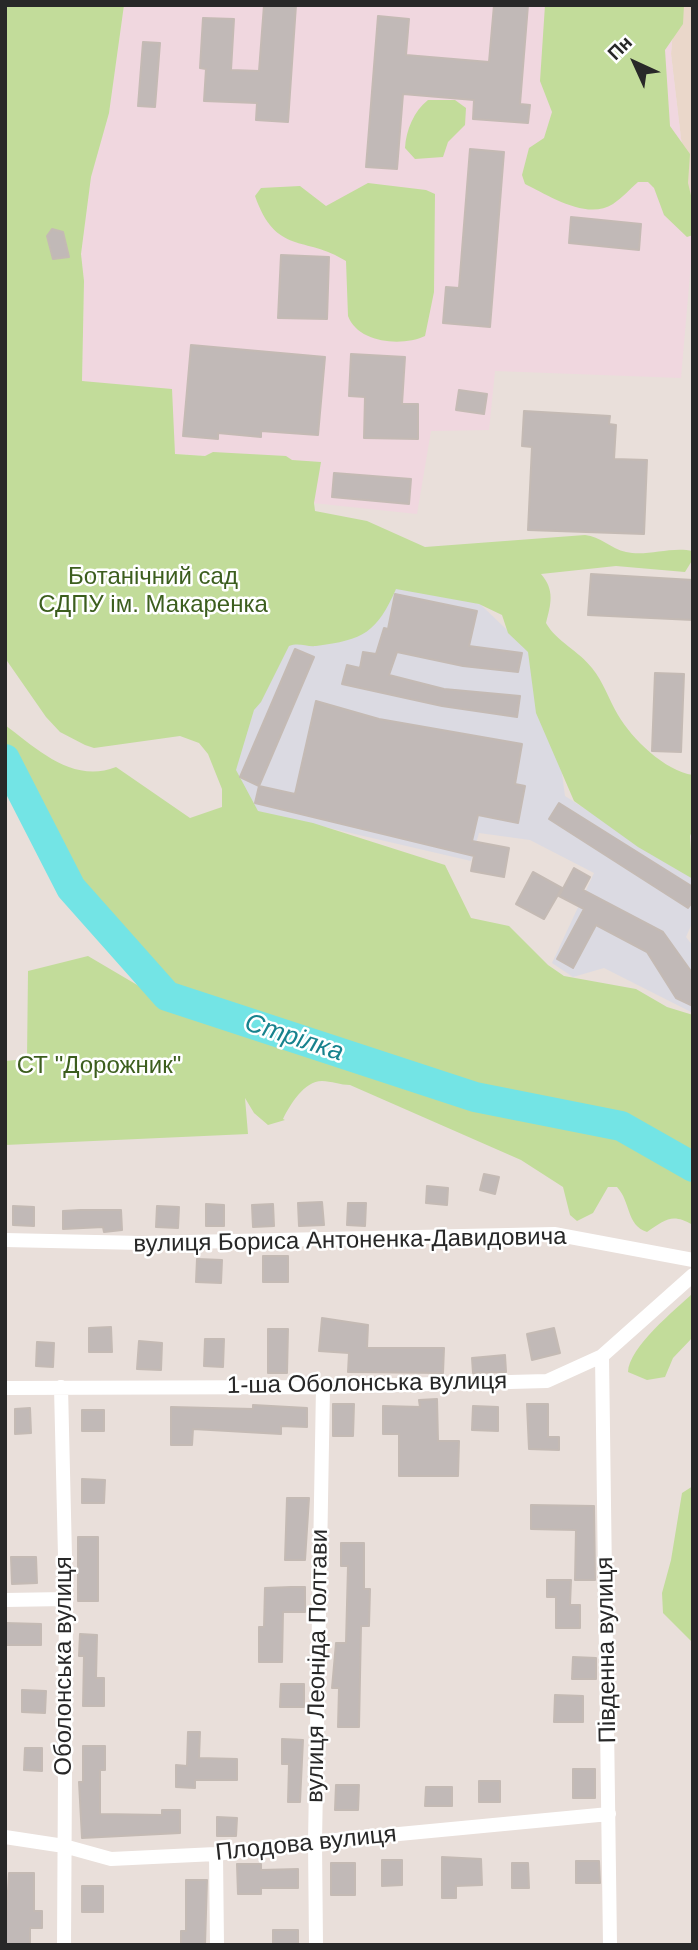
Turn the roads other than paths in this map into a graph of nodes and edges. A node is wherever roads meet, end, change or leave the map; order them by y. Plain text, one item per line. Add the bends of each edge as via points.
1 (5, 1240) edge
2 (693, 1260) edge
3 (693, 1275) edge
4 (602, 1356) junction
5 (61, 1387) junction
6 (323, 1387) junction
7 (5, 1388) edge
8 (66, 1599) junction
9 (5, 1600) edge
10 (609, 1814) junction
11 (5, 1837) edge
12 (315, 1842) junction
13 (64, 1846) junction
14 (216, 1854) junction
15 (64, 1945) edge
16 (218, 1945) edge
17 (316, 1945) edge
18 (610, 1945) edge

1 - 2 street, вулиця Бориса Антоненка-Давидовича via 141,1243 554,1234
3 - 4 street, 1-ша Оболонська вулиця
4 - 6 street, 1-ша Оболонська вулиця via 547,1381
4 - 10 street, Південна вулиця
5 - 6 street, 1-ша Оболонська вулиця
5 - 7 street, 1-ша Оболонська вулиця
5 - 8 street, Оболонська вулиця
6 - 12 street, вулиця Леоніда Полтави
8 - 9 street
8 - 13 street, Оболонська вулиця
10 - 12 street, Плодова вулиця
10 - 18 street, Південна вулиця
11 - 13 street, Плодова вулиця
12 - 14 street, Плодова вулиця
12 - 17 street, вулиця Леоніда Полтави
13 - 14 street, Плодова вулиця via 111,1859
13 - 15 street, Оболонська вулиця
14 - 16 street

